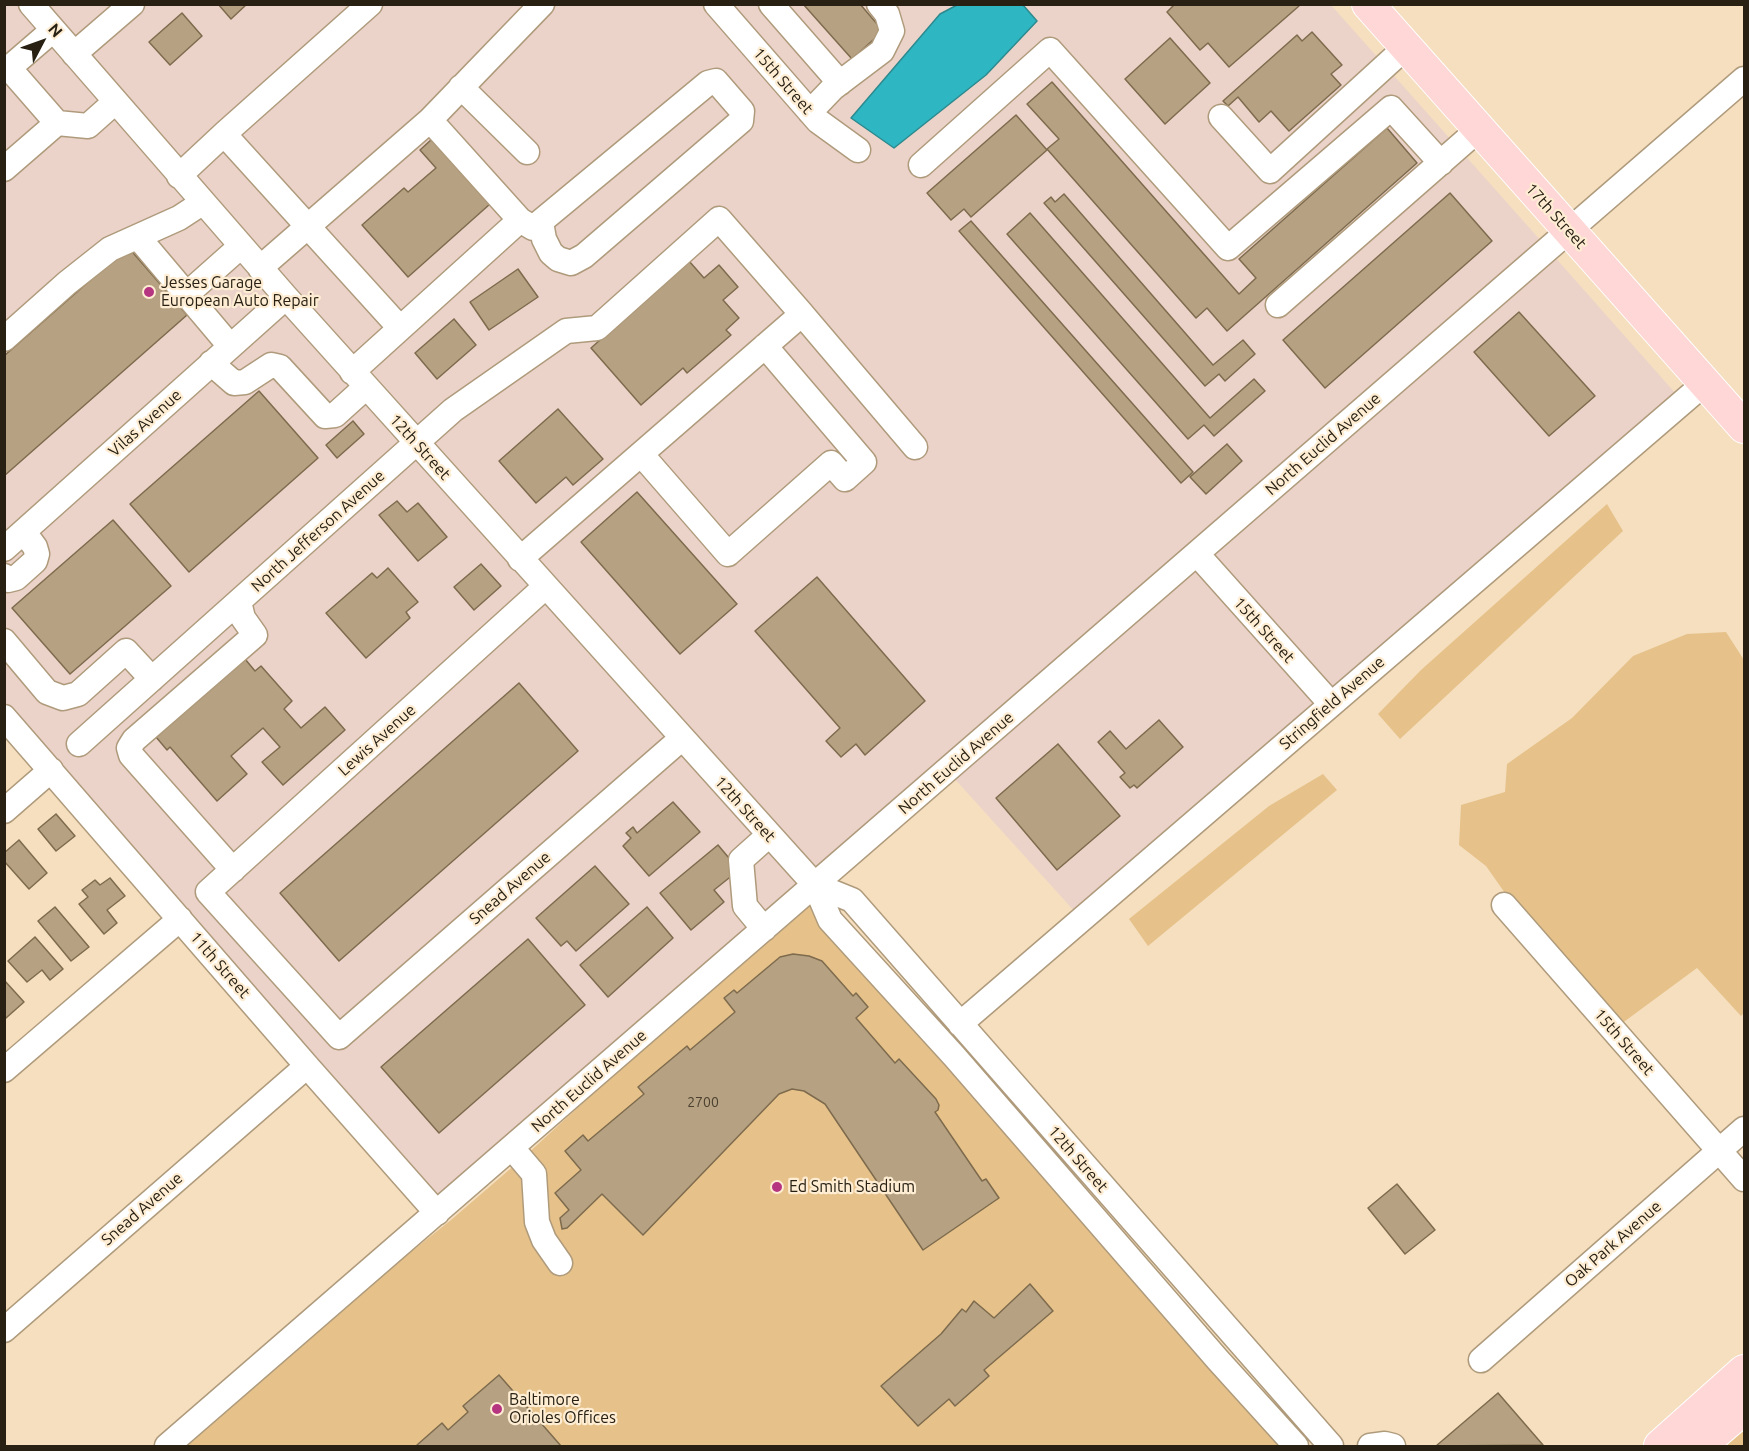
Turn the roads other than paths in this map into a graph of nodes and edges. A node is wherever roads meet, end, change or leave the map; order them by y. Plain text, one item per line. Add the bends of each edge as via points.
1 (31, 4) edge
2 (132, 4) edge
3 (370, 4) edge
4 (542, 4) edge
5 (716, 4) edge
6 (771, 4) edge
7 (879, 4) edge
8 (1368, 4) edge
9 (53, 30) junction
10 (1406, 47) junction
11 (74, 54) junction
12 (1744, 79) edge
13 (840, 83) junction
14 (461, 87) junction
15 (115, 102) junction
16 (810, 112) junction
17 (1221, 117) dead end
18 (430, 120) junction
19 (57, 123) junction
20 (1479, 129) junction
21 (224, 134) junction
22 (858, 150) dead end
23 (527, 152) dead end
24 (1441, 163) junction
25 (921, 165) dead end
26 (4, 169) edge
27 (179, 176) junction
28 (202, 203) junction
29 (531, 221) junction
30 (308, 227) junction
31 (1569, 230) junction
32 (138, 237) junction
33 (241, 246) junction
34 (260, 268) junction
35 (187, 294) junction
36 (286, 297) junction
37 (1278, 305) dead end
38 (802, 314) junction
39 (400, 328) junction
40 (4, 339) edge
41 (230, 346) junction
42 (765, 346) junction
43 (211, 363) junction
44 (359, 380) junction
45 (1705, 383) junction
46 (1744, 428) edge
47 (416, 443) junction
48 (915, 447) dead end
49 (641, 454) junction
50 (24, 532) junction
51 (4, 549) edge
52 (1197, 554) junction
53 (520, 559) junction
54 (6, 580) edge
55 (545, 587) junction
56 (239, 602) junction
57 (4, 641) edge
58 (152, 679) junction
59 (92, 682) junction
60 (1331, 705) junction
61 (116, 711) junction
62 (4, 717) edge
63 (681, 739) junction
64 (79, 744) dead end
65 (51, 770) junction
66 (4, 811) edge
67 (769, 835) junction
68 (232, 870) junction
69 (814, 885) junction
70 (208, 892) joint
71 (1504, 905) dead end
72 (180, 919) junction
73 (764, 929) junction
74 (960, 1024) junction
75 (307, 1066) junction
76 (4, 1070) edge
77 (1744, 1129) edge
78 (512, 1148) junction
79 (1720, 1151) junction
80 (1744, 1179) edge
81 (437, 1213) junction
82 (560, 1263) dead end
83 (4, 1330) edge
84 (1481, 1360) dead end
85 (1744, 1371) edge
86 (1744, 1408) edge
87 (167, 1446) edge
88 (1296, 1446) edge
89 (1331, 1446) edge
90 (1370, 1446) edge
91 (1393, 1446) edge
92 (1660, 1446) edge
93 (1700, 1446) edge

1 - 9 street, 12th Street
2 - 11 street
3 - 21 street
4 - 14 street
5 - 16 street, 15th Street
6 - 13 street
7 - 13 street via 892,31 882,51
8 - 10 main road, 17th Street
9 - 11 street, 12th Street
9 - 19 street via 9,68
10 - 17 street via 1270,171
10 - 20 main road, 17th Street
11 - 15 street, 12th Street
12 - 31 street, North Euclid Avenue
13 - 16 street
14 - 18 street
14 - 23 street
15 - 19 street via 88,126
15 - 27 street, 12th Street
16 - 22 street, 15th Street
18 - 29 street
18 - 30 street
19 - 26 street
20 - 24 street
20 - 31 main road, 17th Street
21 - 27 street
21 - 30 street
24 - 25 street via 1391,108 1228,249 1050,50
24 - 37 street
27 - 28 street, 12th Street
28 - 32 street
28 - 33 street, 12th Street
29 - 29 street via 708,83 716,81 742,111 741,121 571,263 551,253
29 - 39 street
30 - 34 street
30 - 39 street
31 - 45 main road, 17th Street
31 - 52 street, North Euclid Avenue
32 - 35 street
32 - 40 street via 110,249
33 - 34 street, 12th Street
33 - 35 street
34 - 36 street, 12th Street
35 - 41 street
36 - 41 street, Vilas Avenue
36 - 44 street, 12th Street
38 - 42 street
38 - 47 street, North Jefferson Avenue via 718,219 597,328 566,331 453,410
38 - 48 street
39 - 44 street
41 - 43 street, Vilas Avenue
42 - 49 street
42 - 49 street via 864,462 845,479 831,464 728,554
43 - 44 street via 234,383 245,382 271,365 280,367 325,416 335,415
43 - 50 street, Vilas Avenue
44 - 47 street, 12th Street
45 - 46 main road, 17th Street
45 - 60 street, Stringfield Avenue
47 - 53 street, 12th Street
47 - 56 street, North Jefferson Avenue
49 - 53 street
50 - 51 street, Vilas Avenue
50 - 54 street via 35,547 35,561 16,578
52 - 60 street, 15th Street
52 - 69 street, North Euclid Avenue
53 - 55 street, 12th Street
55 - 63 street, 12th Street
55 - 68 street, Lewis Avenue
56 - 58 street, North Jefferson Avenue
56 - 68 street via 243,618 255,635 129,748
57 - 59 street via 47,692 63,698 78,694
58 - 59 street via 126,651
58 - 61 street, North Jefferson Avenue
59 - 61 street
60 - 74 street, Stringfield Avenue
61 - 64 street, North Jefferson Avenue
62 - 65 street, 11th Street
63 - 67 street, 12th Street
63 - 70 street, Snead Avenue via 339,1038
65 - 66 street
65 - 72 street, 11th Street
67 - 69 street, 12th Street
67 - 73 street via 741,860 746,906
68 - 70 street, Lewis Avenue
69 - 73 street, North Euclid Avenue
69 - 74 street, 12th Street via 852,900
69 - 88 street, 12th Street via 831,920
71 - 79 street, 15th Street
72 - 75 street, 11th Street
72 - 76 street
73 - 78 street, North Euclid Avenue
74 - 89 street, 12th Street
75 - 81 street, 11th Street
75 - 83 street, Snead Avenue
77 - 79 street, Oak Park Avenue
78 - 81 street, North Euclid Avenue
78 - 82 street via 534,1174 537,1222
79 - 80 street, 15th Street
79 - 84 street, Oak Park Avenue
81 - 87 street, North Euclid Avenue
85 - 92 main road
86 - 93 main road
90 - 91 street

